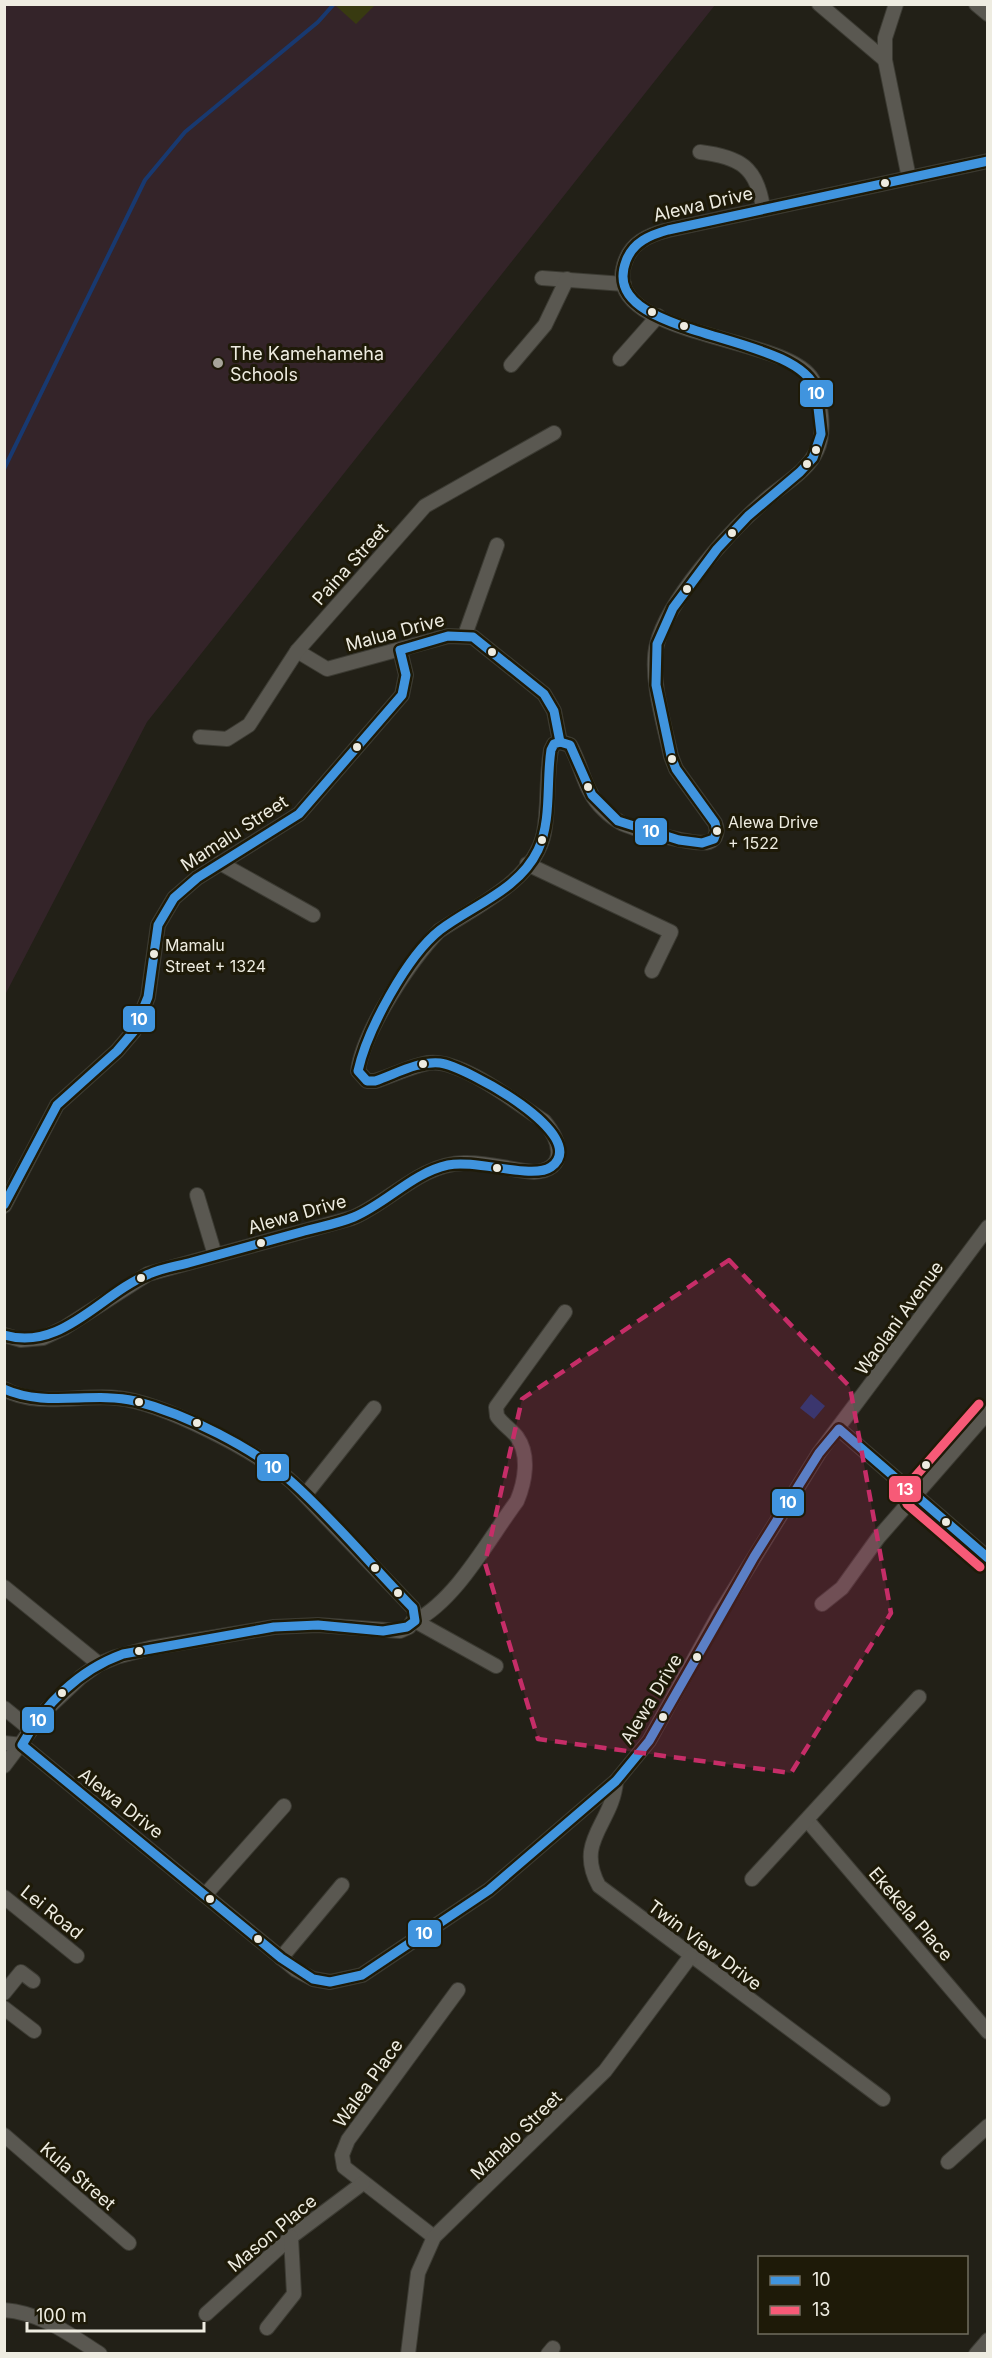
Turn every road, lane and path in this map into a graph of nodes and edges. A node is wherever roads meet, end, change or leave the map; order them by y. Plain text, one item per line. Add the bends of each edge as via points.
1 (819, 4) edge
2 (896, 4) edge
3 (976, 4) edge
4 (987, 14) edge
5 (885, 60) junction
6 (700, 152) dead end
7 (987, 161) edge
8 (909, 178) junction
9 (763, 208) junction
10 (542, 278) dead end
11 (567, 279) junction
12 (624, 284) junction
13 (658, 316) junction
14 (620, 358) dead end
15 (512, 365) dead end
16 (554, 433) dead end
17 (497, 546) dead end
18 (465, 635) junction
19 (400, 650) junction
20 (297, 651) junction
21 (200, 737) dead end
22 (560, 742) junction
23 (220, 863) junction
24 (528, 864) junction
25 (313, 915) dead end
26 (652, 971) dead end
27 (197, 1195) dead end
28 (4, 1206) edge
29 (987, 1227) edge
30 (215, 1255) junction
31 (565, 1312) dead end
32 (4, 1335) edge
33 (4, 1389) edge
34 (374, 1408) dead end
35 (987, 1412) edge
36 (839, 1429) junction
37 (305, 1495) junction
38 (915, 1495) junction
39 (987, 1558) edge
40 (4, 1587) edge
41 (822, 1604) dead end
42 (415, 1622) junction
43 (99, 1664) junction
44 (496, 1666) dead end
45 (919, 1697) dead end
46 (4, 1708) edge
47 (30, 1729) junction
48 (4, 1743) edge
49 (22, 1746) junction
50 (4, 1766) edge
51 (616, 1781) junction
52 (284, 1806) dead end
53 (807, 1820) junction
54 (752, 1879) dead end
55 (342, 1885) dead end
56 (205, 1895) junction
57 (4, 1897) edge
58 (77, 1956) dead end
59 (690, 1957) junction
60 (281, 1958) junction
61 (33, 1981) dead end
62 (458, 1990) dead end
63 (4, 1993) edge
64 (4, 2008) edge
65 (34, 2031) dead end
66 (987, 2032) edge
67 (883, 2099) dead end
68 (987, 2126) edge
69 (4, 2135) edge
70 (948, 2162) dead end
71 (363, 2183) junction
72 (291, 2237) junction
73 (434, 2237) junction
74 (129, 2243) dead end
75 (4, 2310) edge
76 (206, 2314) dead end
77 (267, 2328) dead end
78 (100, 2354) edge
79 (408, 2354) edge

1 - 5 street
2 - 5 street via 885,38
3 - 4 street
5 - 8 street
6 - 9 street via 726,156 744,165 758,186
7 - 8 street, Alewa Drive
8 - 9 street, Alewa Drive
9 - 12 street, Alewa Drive via 650,234 631,251 623,272
10 - 11 street
11 - 12 street
11 - 15 street via 545,325
12 - 13 street via 635,301
13 - 14 street
13 - 22 street via 807,370 816,386 819,405 819,447 801,471 735,530 678,599 657,643 655,670 671,756 715,823 714,838 696,842 634,828 612,817 589,792 570,745
16 - 20 street, Paina Street via 425,506
17 - 18 street
18 - 19 street, Malua Drive
18 - 22 street, Malua Drive via 480,642 544,694 554,711
19 - 20 street, Malua Drive via 327,669
19 - 23 street, Mamalu Street via 406,675 402,694 349,758 298,814
20 - 21 street, Paina Street via 249,725 226,739
22 - 24 street, Alewa Drive via 554,744 549,761 543,836
23 - 25 street
23 - 28 street, Mamalu Street via 188,884 168,906 154,937 148,997 134,1031 57,1105
24 - 26 street via 671,932
24 - 30 street, Alewa Drive via 509,884 430,941 387,1003 358,1071 367,1082 375,1082 427,1063 461,1069 554,1132 559,1152 551,1167 534,1172 467,1163 443,1166 352,1218
27 - 30 street
29 - 36 street, Waolani Avenue
30 - 32 street, Alewa Drive via 148,1274 43,1338 21,1340
31 - 42 street via 496,1407 497,1416 518,1438 525,1455 517,1501 447,1597 434,1611
33 - 37 street via 27,1397 93,1396 141,1403 251,1452 277,1468
34 - 37 street
35 - 38 street
36 - 38 street
36 - 51 street, Alewa Drive via 819,1453 748,1566 649,1742
37 - 42 street via 413,1608
38 - 39 street
38 - 41 street via 842,1588
40 - 43 street
42 - 43 street via 392,1631 318,1625 274,1627 150,1648
42 - 44 street
43 - 47 street
45 - 53 street
46 - 47 street
47 - 49 street
48 - 49 street
49 - 50 street
49 - 56 street, Alewa Drive
51 - 59 street, Twin View Drive via 613,1803 591,1845 592,1874 598,1886
51 - 60 street, Alewa Drive via 489,1890 362,1975 330,1982 313,1979
52 - 56 street
53 - 54 street
53 - 66 street, Ekekela Place
55 - 60 street
56 - 60 street, Alewa Drive
57 - 58 street, Lei Road
59 - 67 street, Twin View Drive
59 - 73 street, Mahalo Street via 605,2071
61 - 63 street via 21,1972
62 - 71 street, Walea Place via 348,2140 342,2155 344,2167
64 - 65 street
68 - 70 street
69 - 74 street, Kula Street
71 - 72 street, Mason Place
71 - 73 street, Walea Place
72 - 76 street, Mason Place
72 - 77 street via 294,2294
73 - 79 street, Mahalo Street via 418,2272
75 - 78 street via 26,2312 52,2322

